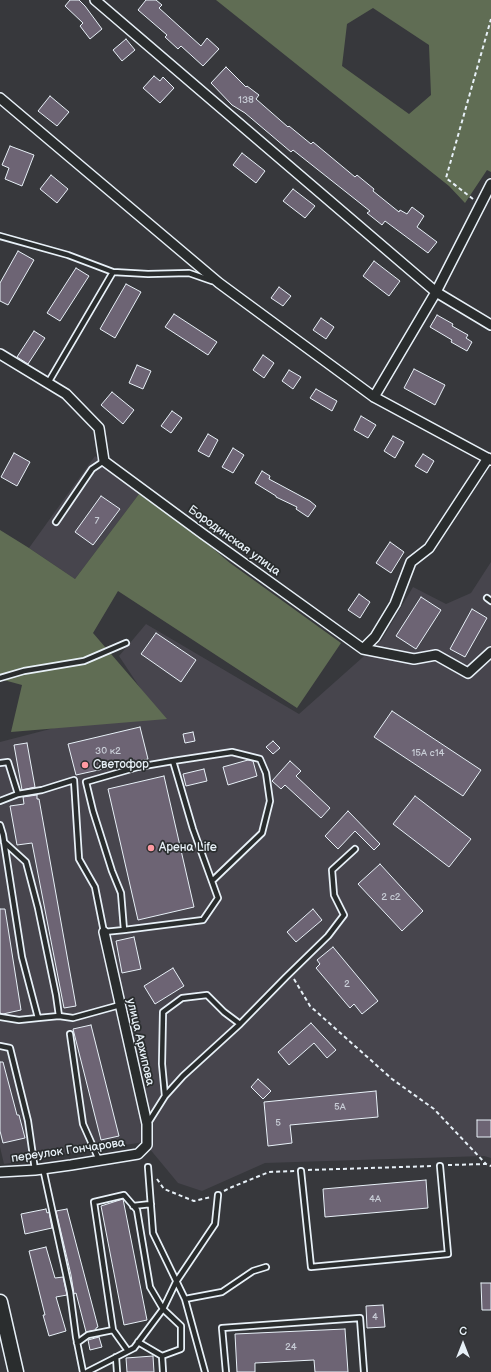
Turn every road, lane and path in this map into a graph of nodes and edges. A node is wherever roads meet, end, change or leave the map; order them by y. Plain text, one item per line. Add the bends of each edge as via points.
1 (95, 0) edge
2 (491, 19) edge
3 (0, 98) edge
4 (491, 184) edge
5 (480, 204) junction
6 (0, 236) edge
7 (113, 272) junction
8 (219, 283) junction
9 (436, 292) junction
10 (491, 325) edge
11 (0, 354) edge
12 (48, 383) junction
13 (374, 397) junction
14 (490, 459) edge
15 (104, 461) junction
16 (56, 522) dead end
17 (126, 643) dead end
18 (363, 649) junction
19 (491, 652) edge
20 (0, 678) edge
21 (173, 761) junction
22 (0, 763) edge
23 (18, 794) junction
24 (0, 801) edge
25 (0, 825) edge
26 (4, 842) junction
27 (354, 849) dead end
28 (212, 881) junction
29 (124, 930) junction
30 (104, 932) junction
31 (290, 974) junction
32 (120, 1005) junction
33 (60, 1016) junction
34 (0, 1017) edge
35 (38, 1018) junction
36 (240, 1024) junction
37 (70, 1034) dead end
38 (0, 1046) edge
39 (164, 1096) junction
40 (147, 1124) junction
41 (138, 1154) joint
42 (99, 1160) junction
43 (486, 1164) dead end
44 (440, 1166) dead end
45 (148, 1167) dead end
46 (39, 1169) junction
47 (302, 1170) dead end
48 (0, 1172) edge
49 (218, 1195) dead end
50 (150, 1204) junction
51 (134, 1206) junction
52 (266, 1267) dead end
53 (176, 1282) junction
54 (185, 1299) junction
55 (0, 1302) edge
56 (163, 1309) junction
57 (113, 1330) junction
58 (138, 1342) junction
59 (77, 1343) junction
60 (128, 1351) junction
61 (162, 1356) junction
62 (116, 1357) junction
63 (16, 1372) edge
64 (83, 1372) edge
65 (87, 1372) edge
66 (117, 1372) edge
67 (163, 1372) edge
68 (205, 1372) edge
69 (226, 1372) edge
70 (364, 1372) edge

1 - 9 street
2 - 5 path via 446,178
3 - 8 street
4 - 5 street
5 - 9 street
6 - 7 lane via 68,255
7 - 8 lane via 189,272
7 - 12 lane
8 - 13 street
9 - 10 street
9 - 13 street
11 - 12 street
12 - 15 street via 66,394 98,428
13 - 14 street
14 - 18 street via 429,548 411,562 395,604 375,637
15 - 16 lane via 92,469
15 - 18 street, Бородинская улица
17 - 20 lane via 84,661 24,671
18 - 19 street, Бородинская улица via 414,659 436,655 468,673
21 - 28 lane
21 - 28 lane via 232,752 260,758 266,773 270,801 262,833
21 - 29 lane via 138,767 86,782 112,872 121,893
22 - 23 lane via 8,762
23 - 24 lane
23 - 30 lane via 74,780 79,859 95,887
25 - 26 lane
26 - 33 lane via 26,862
26 - 35 lane via 22,957
27 - 31 lane via 332,870 334,895 344,915 328,936
28 - 29 lane via 218,898 203,920
29 - 30 lane
30 - 32 street, улица Архипова
31 - 36 lane
31 - 43 path via 310,1006 392,1079 434,1109
32 - 33 lane via 73,1018
32 - 40 street, улица Архипова
33 - 35 lane
34 - 35 lane via 19,1020
36 - 39 lane
36 - 39 lane via 206,995 182,998 163,1012
37 - 42 lane via 83,1124
38 - 46 lane via 10,1048
39 - 40 lane
40 - 41 street, улица Архипова via 147,1145
41 - 42 street, переулок Гончарова
42 - 46 street, переулок Гончарова
44 - 47 lane via 448,1254 311,1267
45 - 50 lane
46 - 48 street, переулок Гончарова
46 - 59 lane via 70,1292
49 - 53 lane via 216,1224
50 - 51 lane
50 - 53 lane via 153,1233
51 - 56 lane via 150,1287
51 - 57 lane via 124,1195 94,1202
52 - 54 lane via 253,1270 222,1292
53 - 54 lane
53 - 56 lane
54 - 68 lane
55 - 63 main road
56 - 58 lane
56 - 61 lane via 181,1326 181,1349
57 - 59 lane via 88,1335
57 - 60 lane
58 - 60 lane
58 - 61 lane
59 - 64 lane
60 - 62 lane
61 - 67 lane
62 - 65 lane
62 - 66 lane
69 - 70 lane via 222,1328 360,1318

